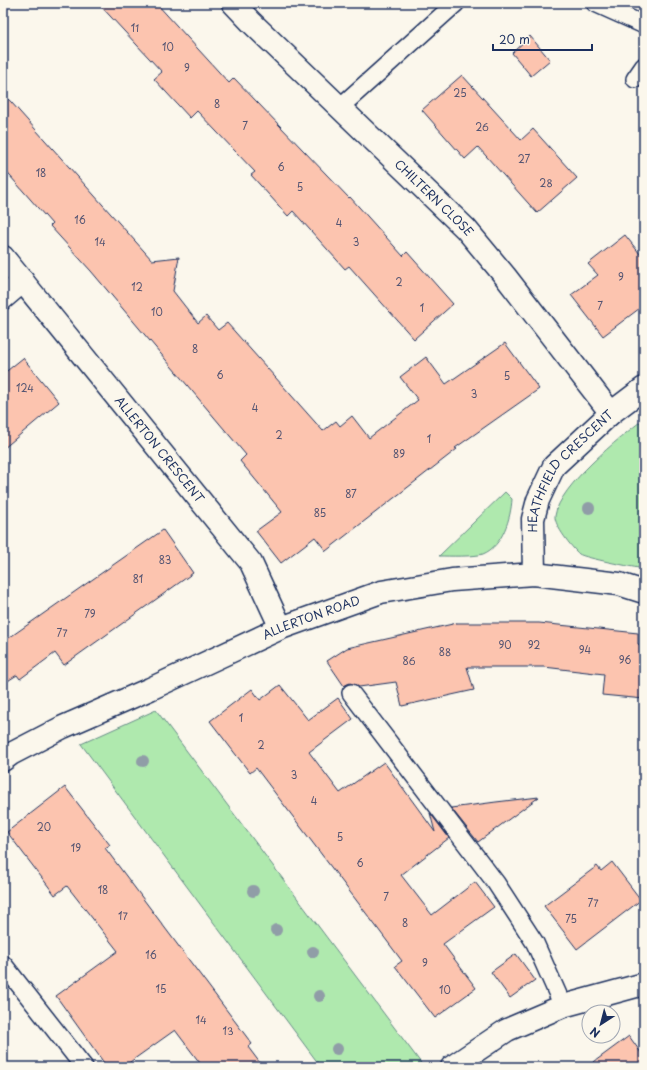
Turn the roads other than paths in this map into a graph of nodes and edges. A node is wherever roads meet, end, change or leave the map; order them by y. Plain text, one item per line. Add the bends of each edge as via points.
1 (233, 3) edge
2 (456, 3) edge
3 (595, 3) edge
4 (644, 24) edge
5 (340, 108) junction
6 (3, 257) edge
7 (23, 281) junction
8 (3, 298) edge
9 (644, 388) edge
10 (611, 413) junction
11 (534, 574) junction
12 (644, 592) edge
13 (281, 628) junction
14 (351, 693) dead end
15 (3, 760) edge
16 (3, 964) edge
17 (644, 984) edge
18 (562, 1006) junction
19 (84, 1067) edge
20 (452, 1067) edge

1 - 5 street, CHILTERN CLOSE
2 - 5 lane
3 - 4 lane
5 - 10 street, CHILTERN CLOSE via 466,229
6 - 7 street, ALLERTON CRESCENT
7 - 8 street
7 - 13 street, ALLERTON CRESCENT via 250,563
9 - 10 street, HEATHFIELD CRESCENT
10 - 11 street, HEATHFIELD CRESCENT via 554,466 546,482 533,519
11 - 12 street, ALLERTON ROAD via 619,584
11 - 13 street, ALLERTON ROAD via 452,580 381,592
13 - 15 street, ALLERTON ROAD via 63,727
14 - 18 lane via 496,883 535,943
16 - 19 lane
17 - 18 street
18 - 20 street via 507,1030

